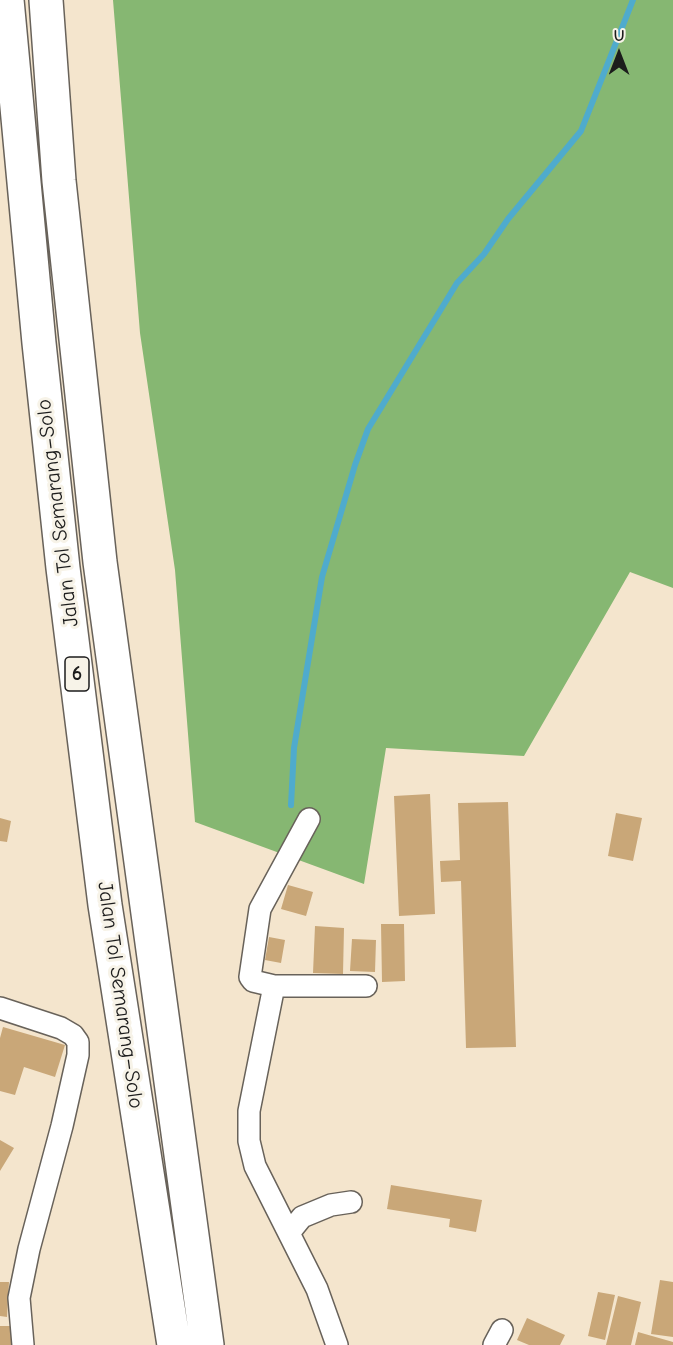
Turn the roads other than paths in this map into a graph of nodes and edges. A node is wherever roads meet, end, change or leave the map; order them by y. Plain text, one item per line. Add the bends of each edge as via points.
1 (7, 0) edge
2 (46, 0) edge
3 (309, 819) dead end
4 (264, 983) junction
5 (366, 986) dead end
6 (0, 1008) edge
7 (351, 1202) dead end
8 (289, 1233) junction
9 (22, 1345) edge
10 (174, 1345) edge
11 (207, 1345) edge
12 (337, 1345) edge

1 - 10 highway, Jalan Tol Semarang–Solo / 6 via 63,568 105,905
2 - 11 highway, Jalan Tol Semarang–Solo / 6 via 59,181 100,562
3 - 4 street via 260,909 250,977
4 - 5 street
4 - 8 street via 249,1141 255,1166
6 - 9 street via 61,1028 78,1042 62,1126 28,1249 19,1298
7 - 8 street via 302,1217
8 - 12 street via 317,1289

